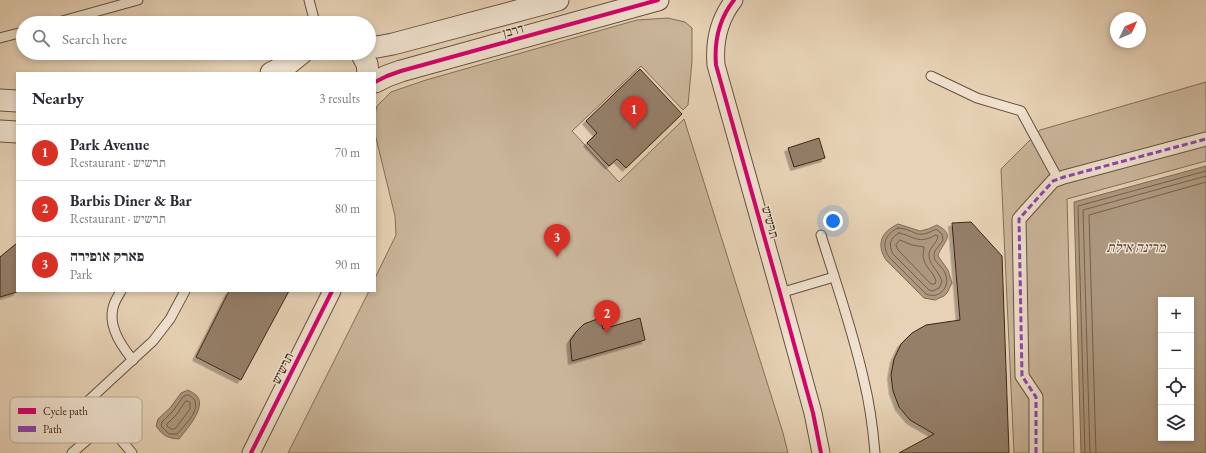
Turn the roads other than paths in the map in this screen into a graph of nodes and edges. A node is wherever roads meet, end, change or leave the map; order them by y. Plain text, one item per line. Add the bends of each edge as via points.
1 (138, 0) edge
2 (309, 0) edge
3 (558, 0) edge
4 (658, 0) edge
5 (734, 0) edge
6 (80, 16) edge
7 (313, 16) edge
8 (16, 34) edge
9 (0, 38) edge
10 (376, 47) edge
11 (293, 60) edge
12 (298, 60) edge
13 (365, 60) edge
14 (273, 72) edge
15 (294, 72) edge
16 (368, 72) edge
17 (931, 76) dead end
18 (376, 81) edge
19 (0, 100) edge
20 (16, 101) edge
21 (0, 131) edge
22 (16, 132) edge
23 (1206, 139) edge
24 (1058, 180) junction
25 (821, 235) dead end
26 (834, 277) junction
27 (121, 292) edge
28 (184, 292) edge
29 (332, 292) edge
30 (780, 293) junction
31 (133, 360) junction
32 (91, 397) edge
33 (84, 443) edge
34 (124, 443) edge
35 (72, 453) edge
36 (132, 453) edge
37 (251, 453) edge
38 (821, 453) edge
39 (875, 453) edge
40 (1036, 453) edge

1 - 6 lane
2 - 7 lane
3 - 10 street, דרבן
4 - 18 street, דרבן via 401,71
5 - 30 street, תרשיש via 718,32 716,65
8 - 9 lane
11 - 14 street
12 - 15 street
13 - 16 street
17 - 24 lane via 977,98 1021,111
19 - 20 street
21 - 22 street
23 - 24 street
24 - 40 street via 1053,181 1019,219 1022,376 1036,397
25 - 26 lane
26 - 30 lane
26 - 39 lane via 855,343 871,419
27 - 31 lane via 113,308 113,323 118,338
28 - 31 lane via 158,336
29 - 37 street, תרשיש
30 - 38 street, תרשיש via 813,413
31 - 32 lane
33 - 35 lane
34 - 36 lane

